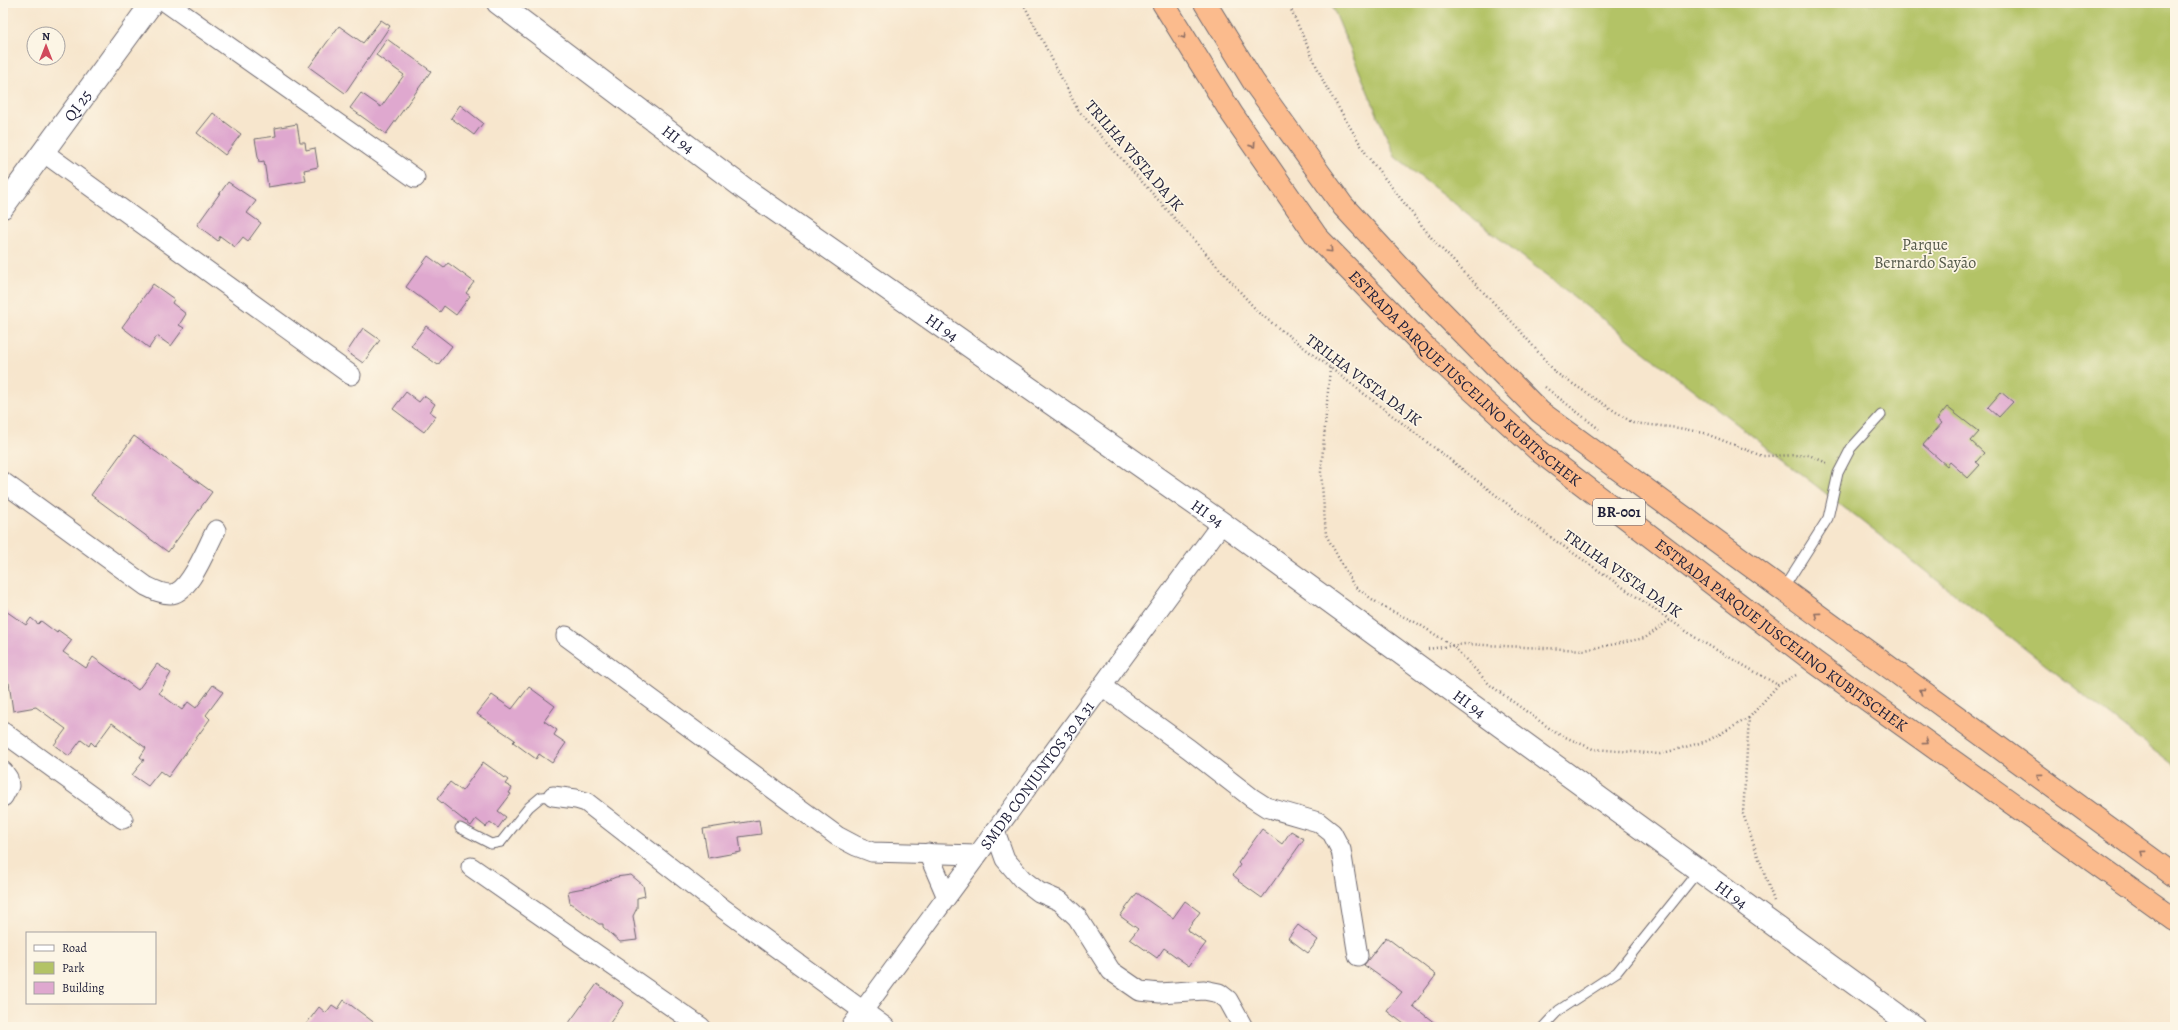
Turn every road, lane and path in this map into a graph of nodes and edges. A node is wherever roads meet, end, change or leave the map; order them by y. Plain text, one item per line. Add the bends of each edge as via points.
1 (152, 3) edge
2 (167, 3) edge
3 (498, 3) edge
4 (1023, 3) edge
5 (1162, 3) edge
6 (1205, 3) edge
7 (1288, 3) edge
8 (43, 152) junction
9 (415, 178) dead end
10 (3, 207) edge
11 (1330, 367) junction
12 (351, 374) dead end
13 (1543, 386) dead end
14 (1881, 415) dead end
15 (1605, 434) dead end
16 (1838, 473) junction
17 (3, 482) edge
18 (1222, 523) junction
19 (216, 530) dead end
20 (1783, 590) junction
21 (1670, 620) junction
22 (566, 636) dead end
23 (1453, 646) junction
24 (1400, 653) junction
25 (1102, 686) junction
26 (1749, 718) junction
27 (3, 732) edge
28 (3, 771) edge
29 (553, 796) joint
30 (3, 797) edge
31 (123, 819) dead end
32 (460, 828) dead end
33 (995, 831) junction
34 (928, 853) junction
35 (977, 855) junction
36 (471, 867) dead end
37 (1699, 870) junction
38 (2175, 876) edge
39 (946, 895) junction
40 (1775, 904) dead end
41 (2175, 920) edge
42 (1358, 956) dead end
43 (862, 1011) junction
44 (701, 1027) edge
45 (850, 1027) edge
46 (885, 1027) edge
47 (1244, 1027) edge
48 (1543, 1027) edge
49 (1914, 1027) edge

1 - 8 street, QI 25
2 - 9 street
3 - 18 street, HI 94 via 745,189
4 - 11 path, TRILHA VISTA DA JK via 1078,110 1259,313
5 -> 41 highway, ESTRADA PARQUE JUSCELINO KUBITSCHEK / BR-001 via 1232,114 1317,237 1426,348 1539,451 1816,664
6 - 20 highway, ESTRADA PARQUE JUSCELINO KUBITSCHEK / BR-001 via 1254,82 1343,206 1431,301 1540,412
7 - 16 path via 1325,85 1368,156 1434,241 1516,326 1556,373 1633,424 1704,433 1762,456 1809,455 1821,459
8 - 10 street, QI 25
8 - 12 street
11 - 21 path, TRILHA VISTA DA JK via 1553,539
11 - 23 path via 1321,472 1326,535 1354,586 1384,607 1417,623
13 - 15 path
14 - 16 lane via 1850,448
16 - 20 lane via 1828,518
17 - 19 street via 146,586 158,592 171,594 185,587
18 - 24 street, HI 94
18 - 25 street, SMDB CONJUNTOS 30 A 31
38 -> 20 highway, ESTRADA PARQUE JUSCELINO KUBITSCHEK / BR-001
21 - 23 path via 1645,638 1585,650 1464,644
21 - 26 path, TRILHA VISTA DA JK via 1699,640 1778,685
22 - 34 street via 837,836 872,852
23 - 24 path
23 - 26 path via 1490,685 1556,733 1593,749 1660,754 1706,741
24 - 37 street, HI 94
25 - 33 street, SMDB CONJUNTOS 30 A 31
25 - 42 street via 1266,807 1318,822 1332,833 1341,850
26 - 40 path via 1743,814
27 - 31 street
28 - 30 street via 8,778 9,786
29 - 32 lane via 542,797 529,807 501,842 491,844
29 - 43 street via 586,802 725,910
33 - 35 street, SMDB CONJUNTOS 30 A 31
33 - 47 street via 1005,859 1039,892 1060,901 1077,916 1111,971 1140,991 1160,993 1204,990 1219,993 1228,1000
34 - 35 street
34 - 39 street
35 - 39 street, SMDB CONJUNTOS 30 A 31
36 - 44 street
37 - 48 lane via 1617,972 1559,1010
37 - 49 street, HI 94
39 - 43 street, SMDB CONJUNTOS 30 A 31
43 - 45 street, SMDB CONJUNTOS 30 A 31
43 - 46 street

